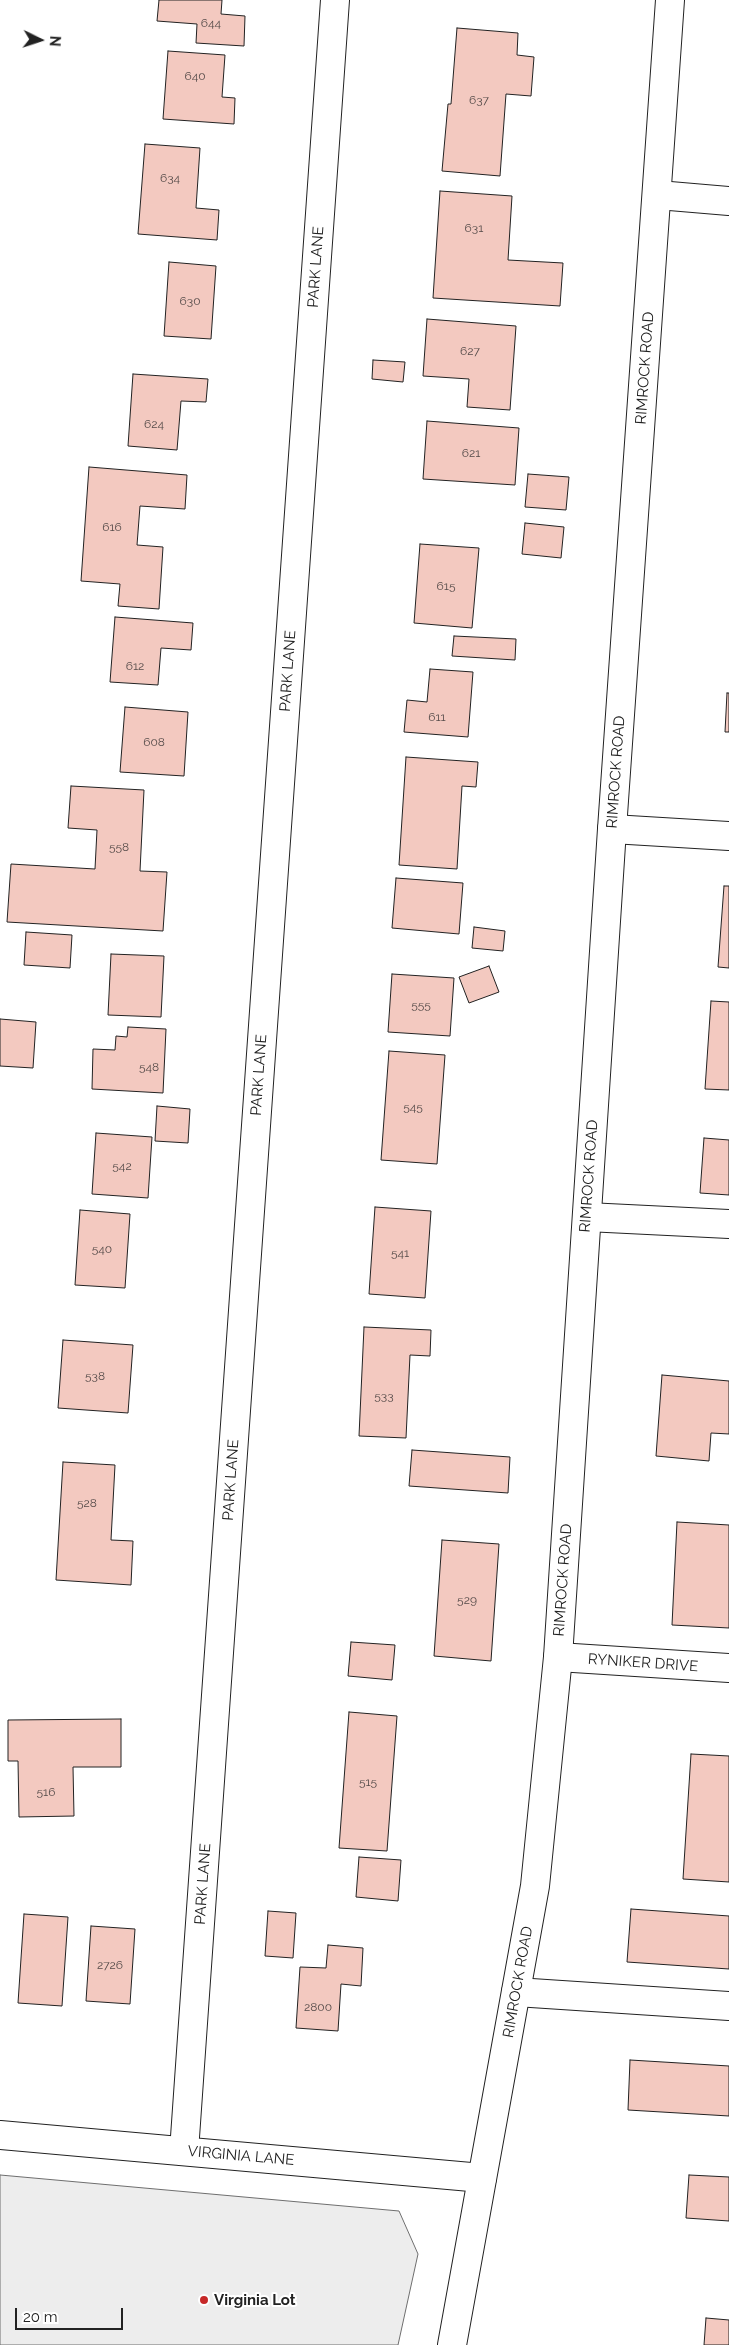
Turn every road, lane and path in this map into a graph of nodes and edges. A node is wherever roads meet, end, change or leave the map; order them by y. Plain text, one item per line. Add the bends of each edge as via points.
1 (335, 0) edge
2 (670, 0) edge
3 (658, 195) junction
4 (729, 201) edge
5 (612, 829) junction
6 (729, 836) edge
7 (587, 1217) junction
8 (729, 1224) edge
9 (558, 1657) junction
10 (729, 1668) edge
11 (516, 1992) junction
12 (729, 2006) edge
13 (0, 2135) edge
14 (184, 2151) junction
15 (482, 2178) junction
16 (452, 2345) edge

1 - 14 street, PARK LANE
2 - 3 street, RIMROCK ROAD
3 - 4 street
3 - 5 street, RIMROCK ROAD
5 - 6 street
5 - 7 street, RIMROCK ROAD
7 - 8 street
7 - 9 street, RIMROCK ROAD
9 - 10 street, RYNIKER DRIVE
9 - 11 street, RIMROCK ROAD via 535,1886
11 - 12 street
11 - 15 street, RIMROCK ROAD
13 - 14 street, VIRGINIA LANE
14 - 15 street, VIRGINIA LANE
15 - 16 street, RIMROCK ROAD

